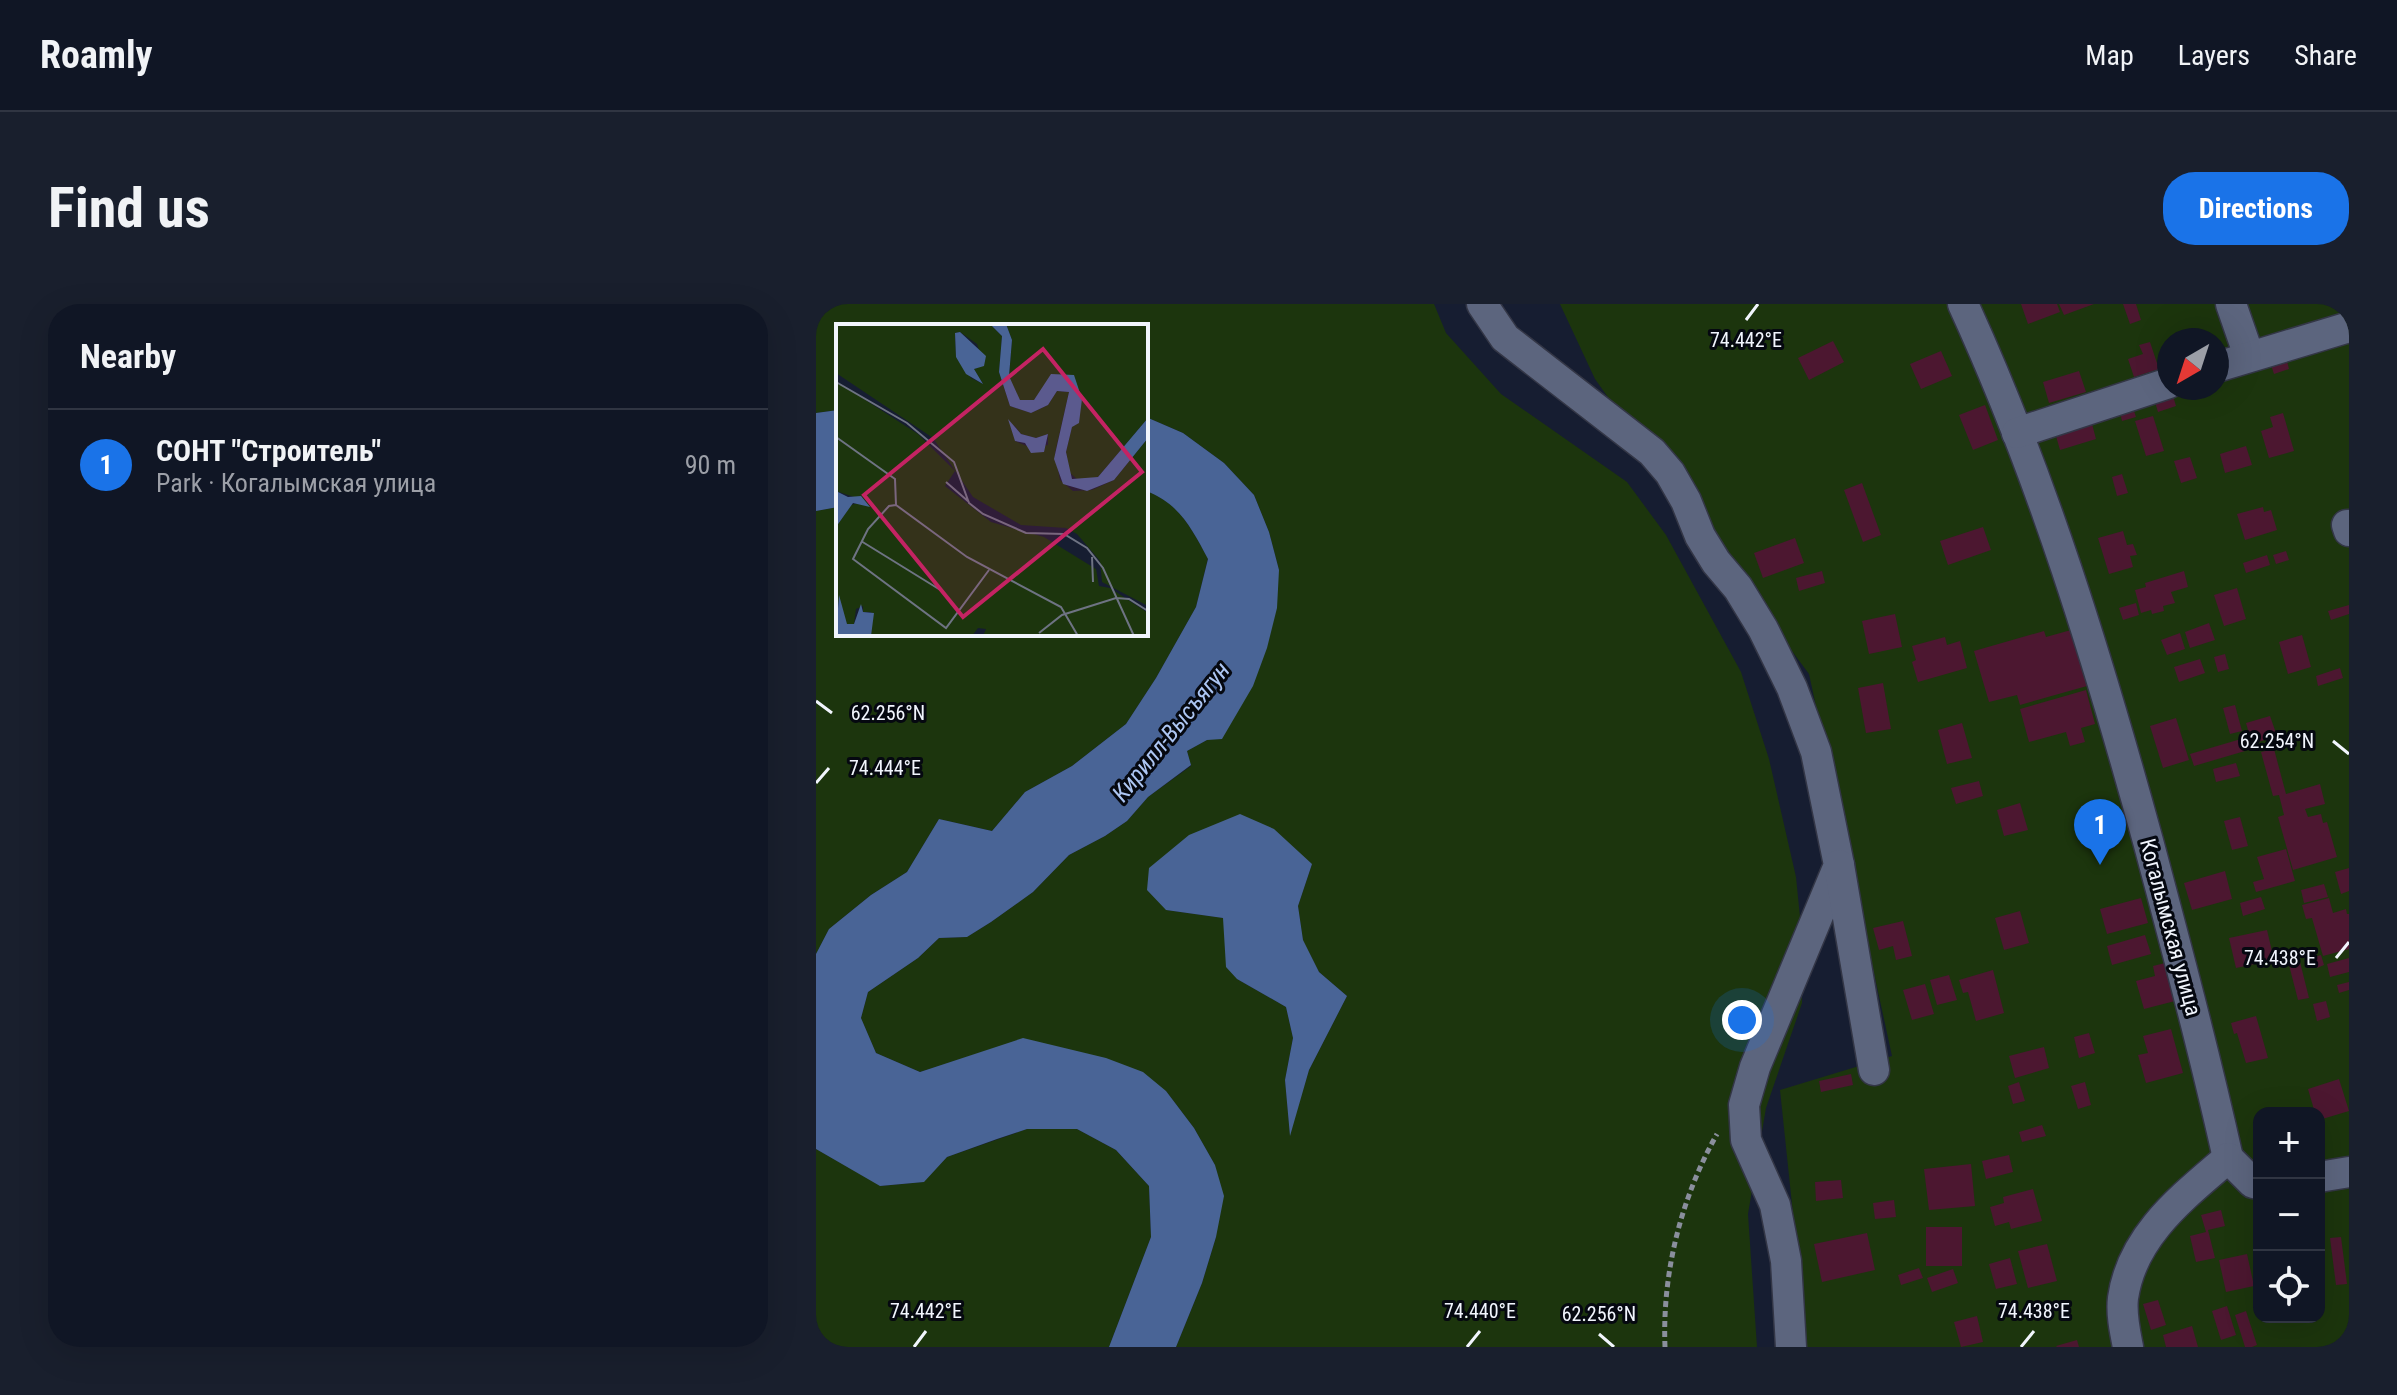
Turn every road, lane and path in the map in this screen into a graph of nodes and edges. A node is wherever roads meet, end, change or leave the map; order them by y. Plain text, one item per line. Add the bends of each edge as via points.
1 (1482, 304) edge
2 (1963, 304) edge
3 (2231, 304) edge
4 (2349, 327) edge
5 (2249, 356) junction
6 (2229, 363) edge
7 (2157, 387) edge
8 (2017, 433) junction
9 (1839, 865) junction
10 (1874, 1070) dead end
11 (1717, 1134) dead end
12 (2228, 1158) junction
13 (2349, 1172) edge
14 (2325, 1176) edge
15 (2253, 1183) edge
16 (1665, 1347) edge
17 (1791, 1347) edge
18 (2128, 1347) edge

1 - 9 street via 1505,338 1652,452 1670,473 1700,536 1763,629 1792,688 1816,752
2 - 8 street, Когалымская улица
3 - 5 street
4 - 5 street
5 - 6 street
7 - 8 street
8 - 12 street, Когалымская улица via 2121,743
9 - 10 street
9 - 17 street via 1744,1105 1746,1140 1775,1205
11 - 16 path via 1677,1231
12 - 15 street
12 - 18 street via 2174,1205 2132,1266 2123,1299
13 - 14 street

